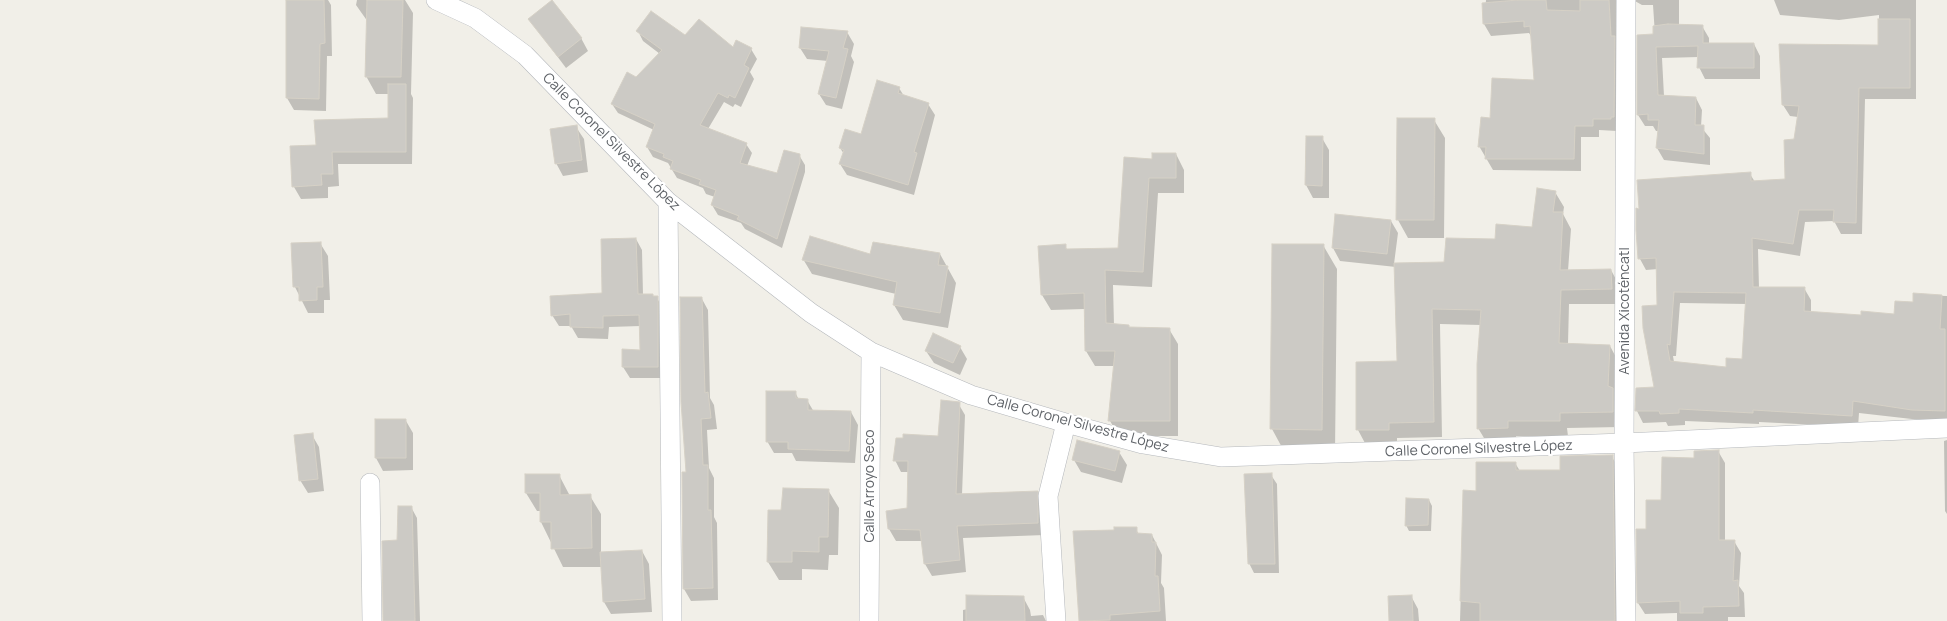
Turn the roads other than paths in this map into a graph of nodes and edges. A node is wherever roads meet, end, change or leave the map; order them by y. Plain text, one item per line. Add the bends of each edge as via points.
1 (436, 0) edge
2 (1626, 0) edge
3 (668, 202) junction
4 (871, 352) junction
5 (1066, 423) junction
6 (1947, 428) edge
7 (1624, 443) junction
8 (370, 483) dead end
9 (372, 621) edge
10 (672, 621) edge
11 (869, 621) edge
12 (1056, 621) edge
13 (1626, 621) edge

1 - 3 street, Calle Coronel Silvestre López via 475,18 525,56
2 - 7 street, Avenida Xicoténcatl
3 - 4 street, Calle Coronel Silvestre López via 811,313
3 - 10 street
4 - 5 street, Calle Coronel Silvestre López via 971,395
4 - 11 street, Calle Arroyo Seco
5 - 7 street, Calle Coronel Silvestre López via 1143,444 1221,457
5 - 12 street via 1048,496
6 - 7 street, Calle Coronel Silvestre López
7 - 13 street, Avenida Xicoténcatl
8 - 9 street

